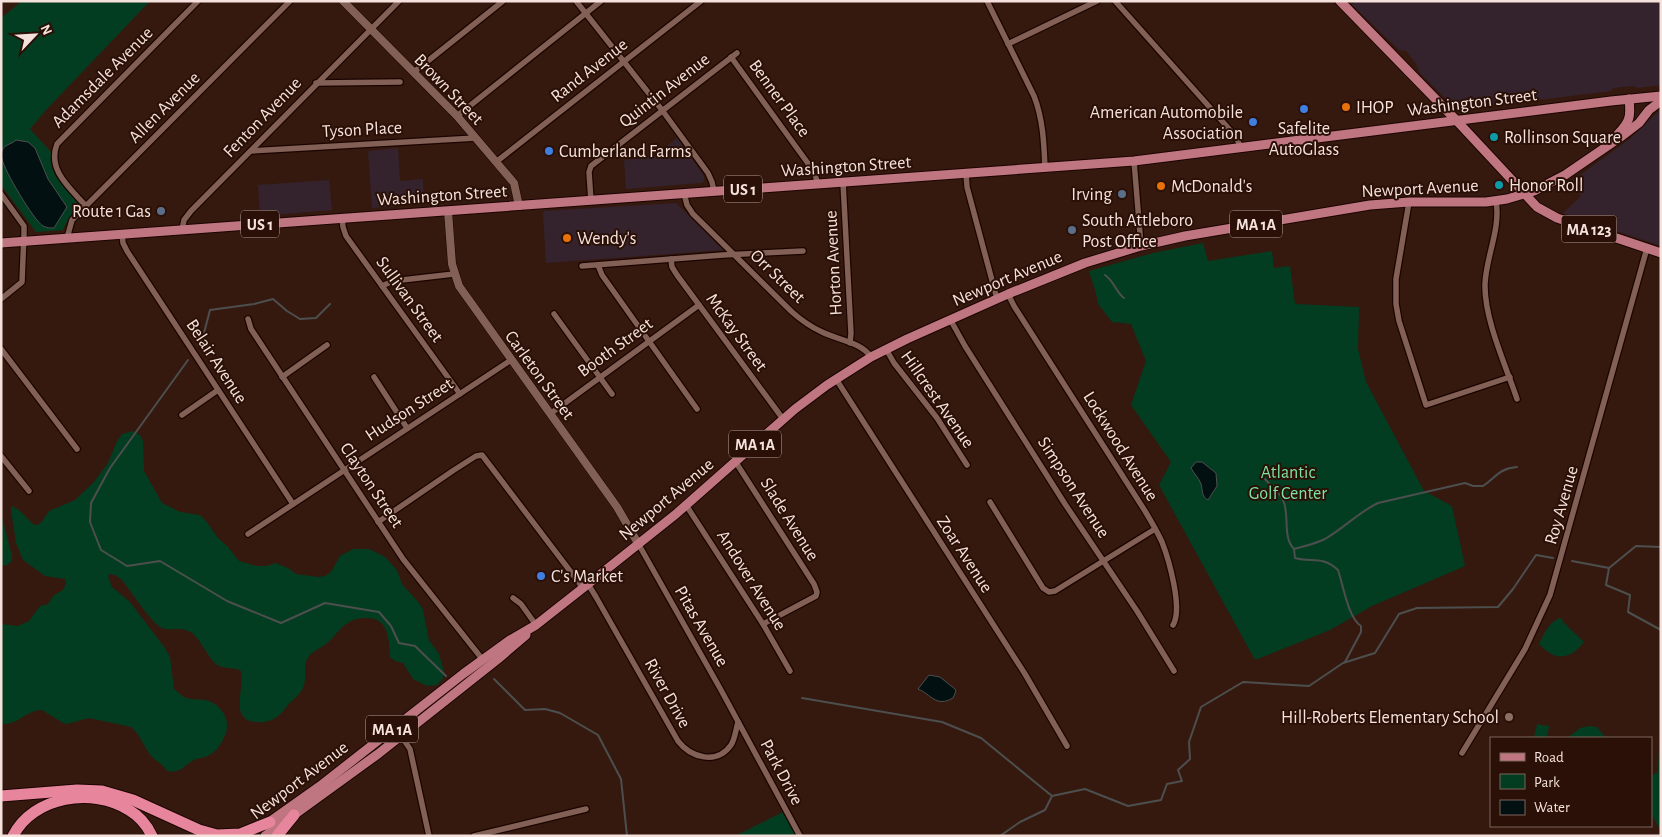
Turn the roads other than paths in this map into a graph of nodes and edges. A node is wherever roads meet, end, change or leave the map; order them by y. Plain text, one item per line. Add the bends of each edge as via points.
1 (198, 1) edge
2 (290, 1) edge
3 (343, 1) edge
4 (399, 1) edge
5 (503, 1) edge
6 (576, 1) edge
7 (601, 1) edge
8 (701, 1) edge
9 (987, 1) edge
10 (1098, 1) edge
11 (1115, 1) edge
12 (1340, 1) edge
13 (586, 14) junction
14 (371, 29) junction
15 (1008, 44) junction
16 (734, 55) joint
17 (624, 62) junction
18 (414, 72) junction
19 (400, 82) dead end
20 (316, 84) junction
21 (1661, 96) edge
22 (1629, 99) junction
23 (1661, 101) edge
24 (662, 110) junction
25 (457, 116) junction
26 (1456, 120) junction
27 (476, 138) junction
28 (1607, 144) junction
29 (1241, 148) junction
30 (251, 151) junction
31 (1134, 161) junction
32 (496, 162) junction
33 (1045, 168) junction
34 (966, 173) junction
35 (843, 182) junction
36 (818, 184) junction
37 (714, 191) junction
38 (1, 194) edge
39 (684, 194) junction
40 (1525, 194) junction
41 (591, 200) junction
42 (1496, 201) junction
43 (1409, 202) junction
44 (86, 206) junction
45 (519, 206) junction
46 (448, 211) junction
47 (342, 218) junction
48 (182, 230) junction
49 (122, 234) junction
50 (67, 238) junction
51 (24, 241) junction
52 (1, 243) edge
53 (1141, 246) junction
54 (1647, 248) junction
55 (803, 251) dead end
56 (1661, 252) edge
57 (734, 254) junction
58 (671, 260) junction
59 (598, 265) junction
60 (582, 266) dead end
61 (454, 274) junction
62 (382, 286) junction
63 (1008, 294) junction
64 (997, 298) junction
65 (1, 299) edge
66 (699, 305) junction
67 (554, 314) dead end
68 (248, 319) dead end
69 (950, 320) junction
70 (649, 340) junction
71 (850, 343) junction
72 (327, 346) dead end
73 (1, 349) edge
74 (886, 350) junction
75 (872, 357) junction
76 (511, 360) junction
77 (282, 377) junction
78 (600, 377) junction
79 (1510, 377) junction
80 (374, 378) dead end
81 (836, 379) junction
82 (218, 390) junction
83 (460, 394) junction
84 (612, 394) dead end
85 (1517, 399) dead end
86 (698, 409) dead end
87 (550, 414) junction
88 (182, 415) dead end
89 (782, 420) junction
90 (407, 428) junction
91 (77, 449) dead end
92 (1, 456) edge
93 (735, 461) junction
94 (967, 465) dead end
95 (343, 470) junction
96 (29, 491) dead end
97 (990, 502) dead end
98 (292, 504) junction
99 (686, 505) junction
100 (378, 522) junction
101 (1155, 529) junction
102 (248, 534) dead end
103 (639, 545) junction
104 (1103, 561) junction
105 (585, 586) junction
106 (513, 598) dead end
107 (763, 624) junction
108 (536, 625) junction
109 (1173, 625) dead end
110 (483, 660) junction
111 (790, 671) dead end
112 (1174, 671) dead end
113 (738, 722) junction
114 (394, 727) junction
115 (401, 736) junction
116 (1067, 746) dead end
117 (1462, 753) dead end
118 (1, 796) edge
119 (586, 809) dead end
120 (294, 815) junction
121 (270, 822) junction
122 (490, 834) edge
123 (13, 836) edge
124 (152, 836) edge
125 (250, 836) edge
126 (264, 836) edge
127 (277, 836) edge
128 (429, 836) edge
129 (474, 836) edge
130 (800, 836) edge

1 - 44 street, Adamsdale Avenue via 57,144 54,162 62,180
2 - 44 street, Allen Avenue
3 - 14 street, Brown Street
4 - 14 street, Fenton Avenue
5 - 18 street
6 - 13 street
7 - 13 street
8 - 17 street, Rand Avenue
9 - 15 street
10 - 15 street
11 - 29 street via 1230,130
12 - 26 main road, MA 123
13 - 17 street
13 - 25 street
14 - 18 street, Brown Street
14 - 20 street, Fenton Avenue
15 - 33 street via 1039,110
16 - 24 street, Quintin Avenue
16 - 36 street, Benner Place via 807,162
17 - 24 street
17 - 32 street, Rand Avenue
18 - 25 street, Brown Street
19 - 20 street
20 - 30 street, Fenton Avenue
21 - 22 main road, Washington Street / US 1
22 - 26 main road, Washington Street / US 1
22 - 28 main road, MA 1A via 1627,124
23 - 28 main road, MA 1A via 1633,128
24 - 37 street via 708,173
24 - 41 street, Quintin Avenue via 591,166
25 - 27 street, Brown Street
26 - 29 main road, Washington Street / US 1
26 - 40 main road, MA 123
27 - 30 street, Tyson Place
27 - 32 street, Brown Street
28 - 40 main road, MA 1A via 1565,174
29 - 31 main road, Washington Street / US 1
30 - 48 street, Fenton Avenue via 191,211
31 - 33 main road, Washington Street / US 1
31 - 53 street
32 - 45 street, Brown Street via 514,183
33 - 34 main road, Washington Street / US 1
34 - 35 main road, Washington Street / US 1
34 - 64 street via 967,188
35 - 36 main road, Washington Street / US 1
35 - 71 street, Horton Avenue
36 - 37 main road, Washington Street / US 1
37 - 39 main road, Washington Street / US 1
38 - 51 street via 24,226
39 - 41 main road, Washington Street / US 1
39 - 57 street, Orr Street via 693,214
40 - 42 main road, Newport Avenue / MA 1A
40 - 54 main road, MA 123 via 1550,215
41 - 45 main road, Washington Street / US 1
42 - 43 main road, Newport Avenue / MA 1A
42 - 79 street via 1486,298 1490,320
43 - 53 main road, Newport Avenue / MA 1A via 1350,208
43 - 79 street via 1396,279 1396,304 1426,405
44 - 50 street, Allen Avenue via 72,220
45 - 46 main road, Washington Street / US 1
46 - 47 main road, Washington Street / US 1
46 - 61 street, Carleton Street
47 - 48 main road, Washington Street / US 1
47 - 62 street, Sullivan Street via 346,236
48 - 49 main road, Washington Street / US 1
49 - 50 main road, Washington Street / US 1
49 - 82 street, Belair Avenue via 127,252
50 - 51 main road, Washington Street / US 1
51 - 52 main road, Washington Street / US 1
51 - 65 street via 22,282
53 - 63 main road, Newport Avenue / MA 1A via 1091,261
54 - 56 main road, MA 123
54 - 117 street, Roy Avenue via 1550,596 1525,649
55 - 57 street
57 - 58 street
57 - 71 street, Orr Street via 799,318 821,332
58 - 59 street
58 - 66 street, McKay Street via 674,270
59 - 60 street
59 - 70 street
61 - 62 street via 393,281
61 - 76 street, Carleton Street via 466,298
62 - 83 street, Sullivan Street
63 - 64 main road, Newport Avenue / MA 1A
63 - 101 street, Lockwood Avenue
64 - 69 main road, Newport Avenue / MA 1A
66 - 70 street, Booth Street
66 - 89 street, McKay Street
67 - 78 street
68 - 77 street, Clayton Street
69 - 74 main road, Newport Avenue / MA 1A
69 - 104 street, Simpson Avenue
70 - 78 street, Booth Street
70 - 86 street
71 - 75 street, Orr Street via 864,348
72 - 77 street
73 - 91 street
74 - 75 main road, Newport Avenue / MA 1A
74 - 94 street, Hillcrest Avenue
75 - 81 main road, Newport Avenue / MA 1A
76 - 83 street, Hudson Street
76 - 87 street, Carleton Street
77 - 95 street, Clayton Street
78 - 84 street
78 - 87 street, Booth Street
79 - 85 street
80 - 90 street
81 - 89 main road, Newport Avenue / MA 1A
81 - 116 street, Zoar Avenue via 1025,674
82 - 88 street
82 - 98 street, Belair Avenue
83 - 90 street, Hudson Street
87 - 103 street, Carleton Street via 617,507
89 - 93 main road, Newport Avenue / MA 1A
90 - 95 street, Hudson Street
92 - 96 street
93 - 99 main road, Newport Avenue / MA 1A
93 - 107 street, Slade Avenue via 814,584 817,594
95 - 98 street, Hudson Street
95 - 100 street, Clayton Street
97 - 104 street via 1043,588 1049,592
98 - 102 street, Hudson Street
99 - 103 main road, Newport Avenue / MA 1A
99 - 107 street, Andover Avenue
100 - 105 street via 454,470 482,455
100 - 110 street, Clayton Street
101 - 104 street
101 - 109 street, Lockwood Avenue via 1165,551 1174,591 1176,613
103 - 105 main road, Newport Avenue / MA 1A
103 - 113 street, Pitas Avenue
104 - 112 street, Simpson Avenue
105 - 108 main road, Newport Avenue / MA 1A
105 - 113 street, River Drive via 596,597 684,748 699,757 724,753 732,743
106 - 108 street
107 - 111 street, Andover Avenue
108 - 110 main road, Newport Avenue / MA 1A
108 - 115 main road, Newport Avenue / MA 1A
110 - 114 main road, Newport Avenue / MA 1A
113 - 130 street, Park Drive
114 - 115 street
114 - 121 main road, Newport Avenue / MA 1A
115 - 120 main road, Newport Avenue / MA 1A
115 - 128 street via 411,754
118 - 121 highway via 102,791 133,800 217,835 240,834
119 - 122 street
120 - 126 main road, Newport Avenue / MA 1A
120 - 127 highway
121 - 125 main road, Newport Avenue / MA 1A
122 - 129 street
123 - 124 highway via 25,818 41,807 59,800 80,798 124,806 139,818

